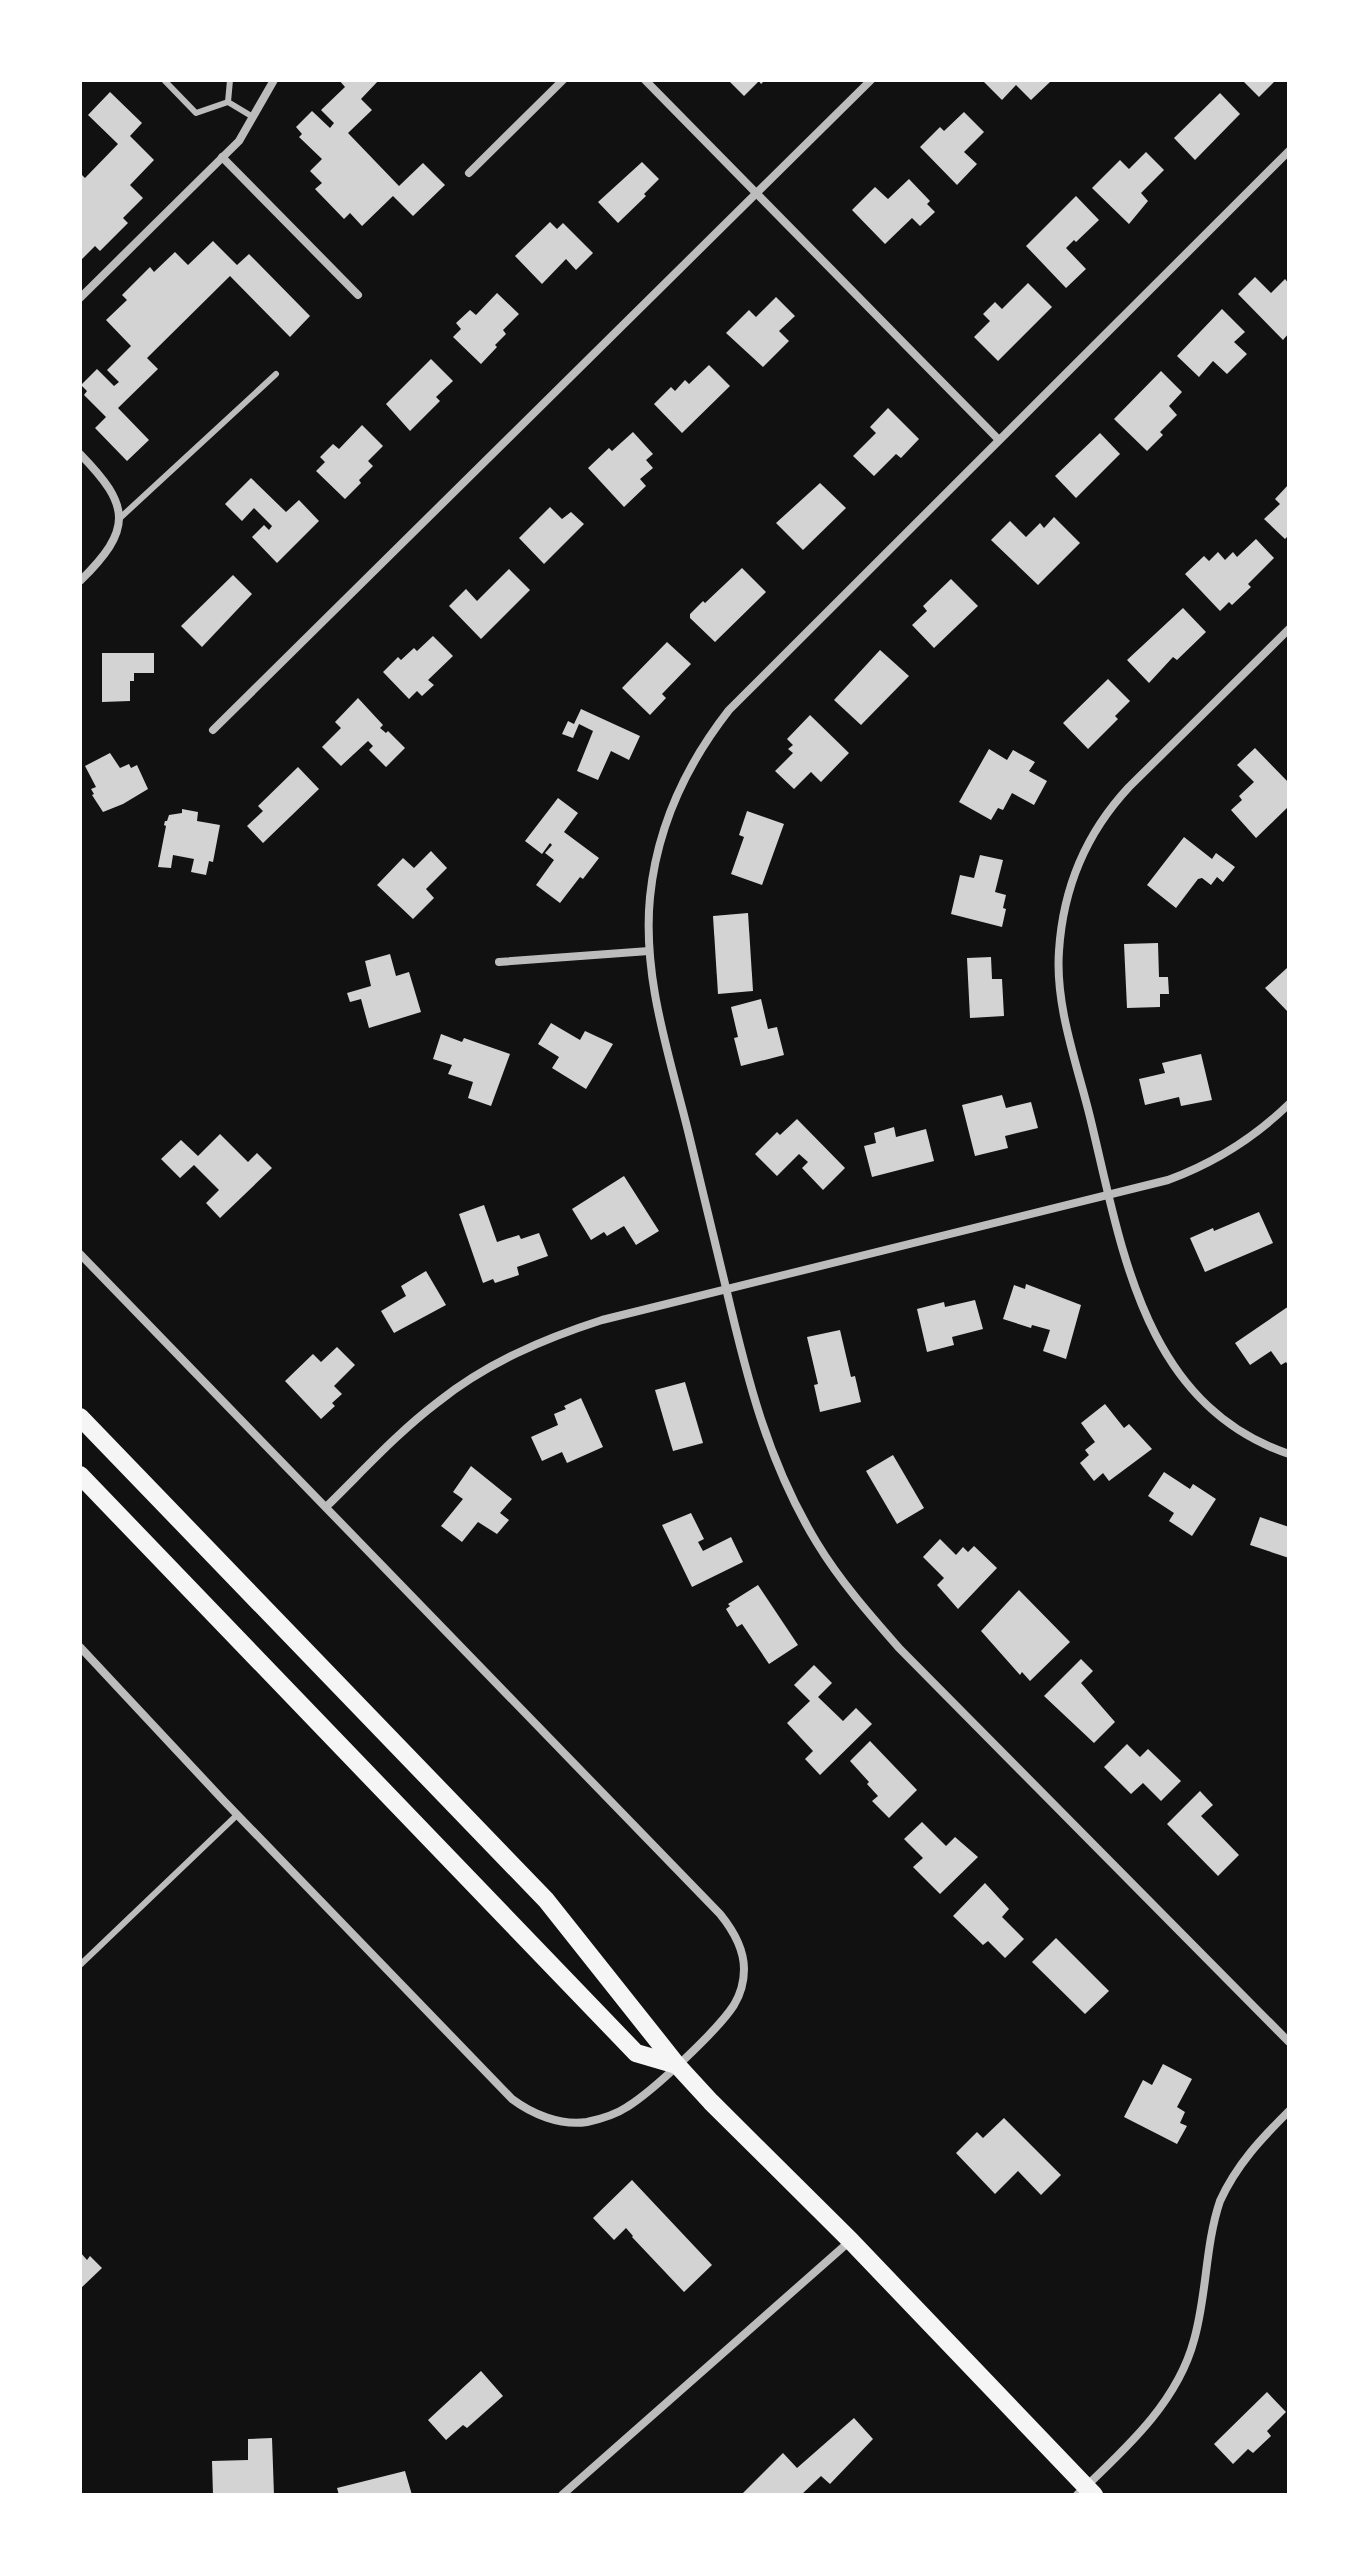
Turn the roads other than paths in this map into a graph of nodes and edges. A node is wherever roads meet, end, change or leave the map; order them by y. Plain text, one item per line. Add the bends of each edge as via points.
1 (164, 80) edge
2 (230, 80) edge
3 (274, 80) edge
4 (563, 80) edge
5 (645, 80) edge
6 (871, 80) edge
7 (228, 102) junction
8 (253, 117) junction
9 (1289, 151) edge
10 (222, 157) junction
11 (469, 173) dead end
12 (756, 193) junction
13 (358, 295) dead end
14 (80, 298) edge
15 (276, 374) dead end
16 (999, 440) junction
17 (80, 454) edge
18 (120, 518) junction
19 (80, 581) edge
20 (1289, 629) edge
21 (213, 730) dead end
22 (649, 951) junction
23 (499, 962) dead end
24 (1289, 1104) edge
25 (1109, 1195) junction
26 (80, 1254) edge
27 (726, 1289) junction
28 (80, 1417) edge
29 (1289, 1454) edge
30 (80, 1475) edge
31 (326, 1507) junction
32 (80, 1647) edge
33 (237, 1815) junction
34 (80, 1965) edge
35 (1289, 2042) edge
36 (677, 2065) junction
37 (1289, 2111) edge
38 (851, 2241) junction
39 (1086, 2492) edge
40 (562, 2495) edge

1 - 7 lane via 196,113
2 - 7 lane
3 - 8 street
4 - 11 street
5 - 12 street
6 - 12 street
7 - 8 lane
8 - 10 street
9 - 16 street
10 - 13 street
10 - 14 street
12 - 16 street
12 - 21 street
15 - 18 lane
16 - 22 street via 735,704 709,737 681,785 660,839 649,900
17 - 18 street via 102,476
18 - 19 street via 106,554
20 - 25 street via 1121,795 1095,831 1065,901 1058,954 1063,1007
22 - 23 street
22 - 27 street via 661,1024
24 - 25 street via 1261,1130 1208,1163
25 - 27 street
25 - 29 street via 1133,1286 1156,1337 1200,1400 1251,1440
26 - 31 street
27 - 31 street via 602,1320 490,1367 422,1415
27 - 35 street via 767,1442 807,1525 840,1577 899,1648
28 - 36 main road via 546,1900
30 - 36 main road via 636,2053
31 - 36 street via 731,1928 744,1969 738,1998
32 - 33 street
33 - 34 lane
33 - 36 street via 512,2099 558,2121 578,2123 608,2116 636,2101
36 - 38 main road
37 - 39 street via 1246,2155 1220,2201 1195,2339 1185,2367 1148,2423
38 - 39 main road
38 - 40 street

